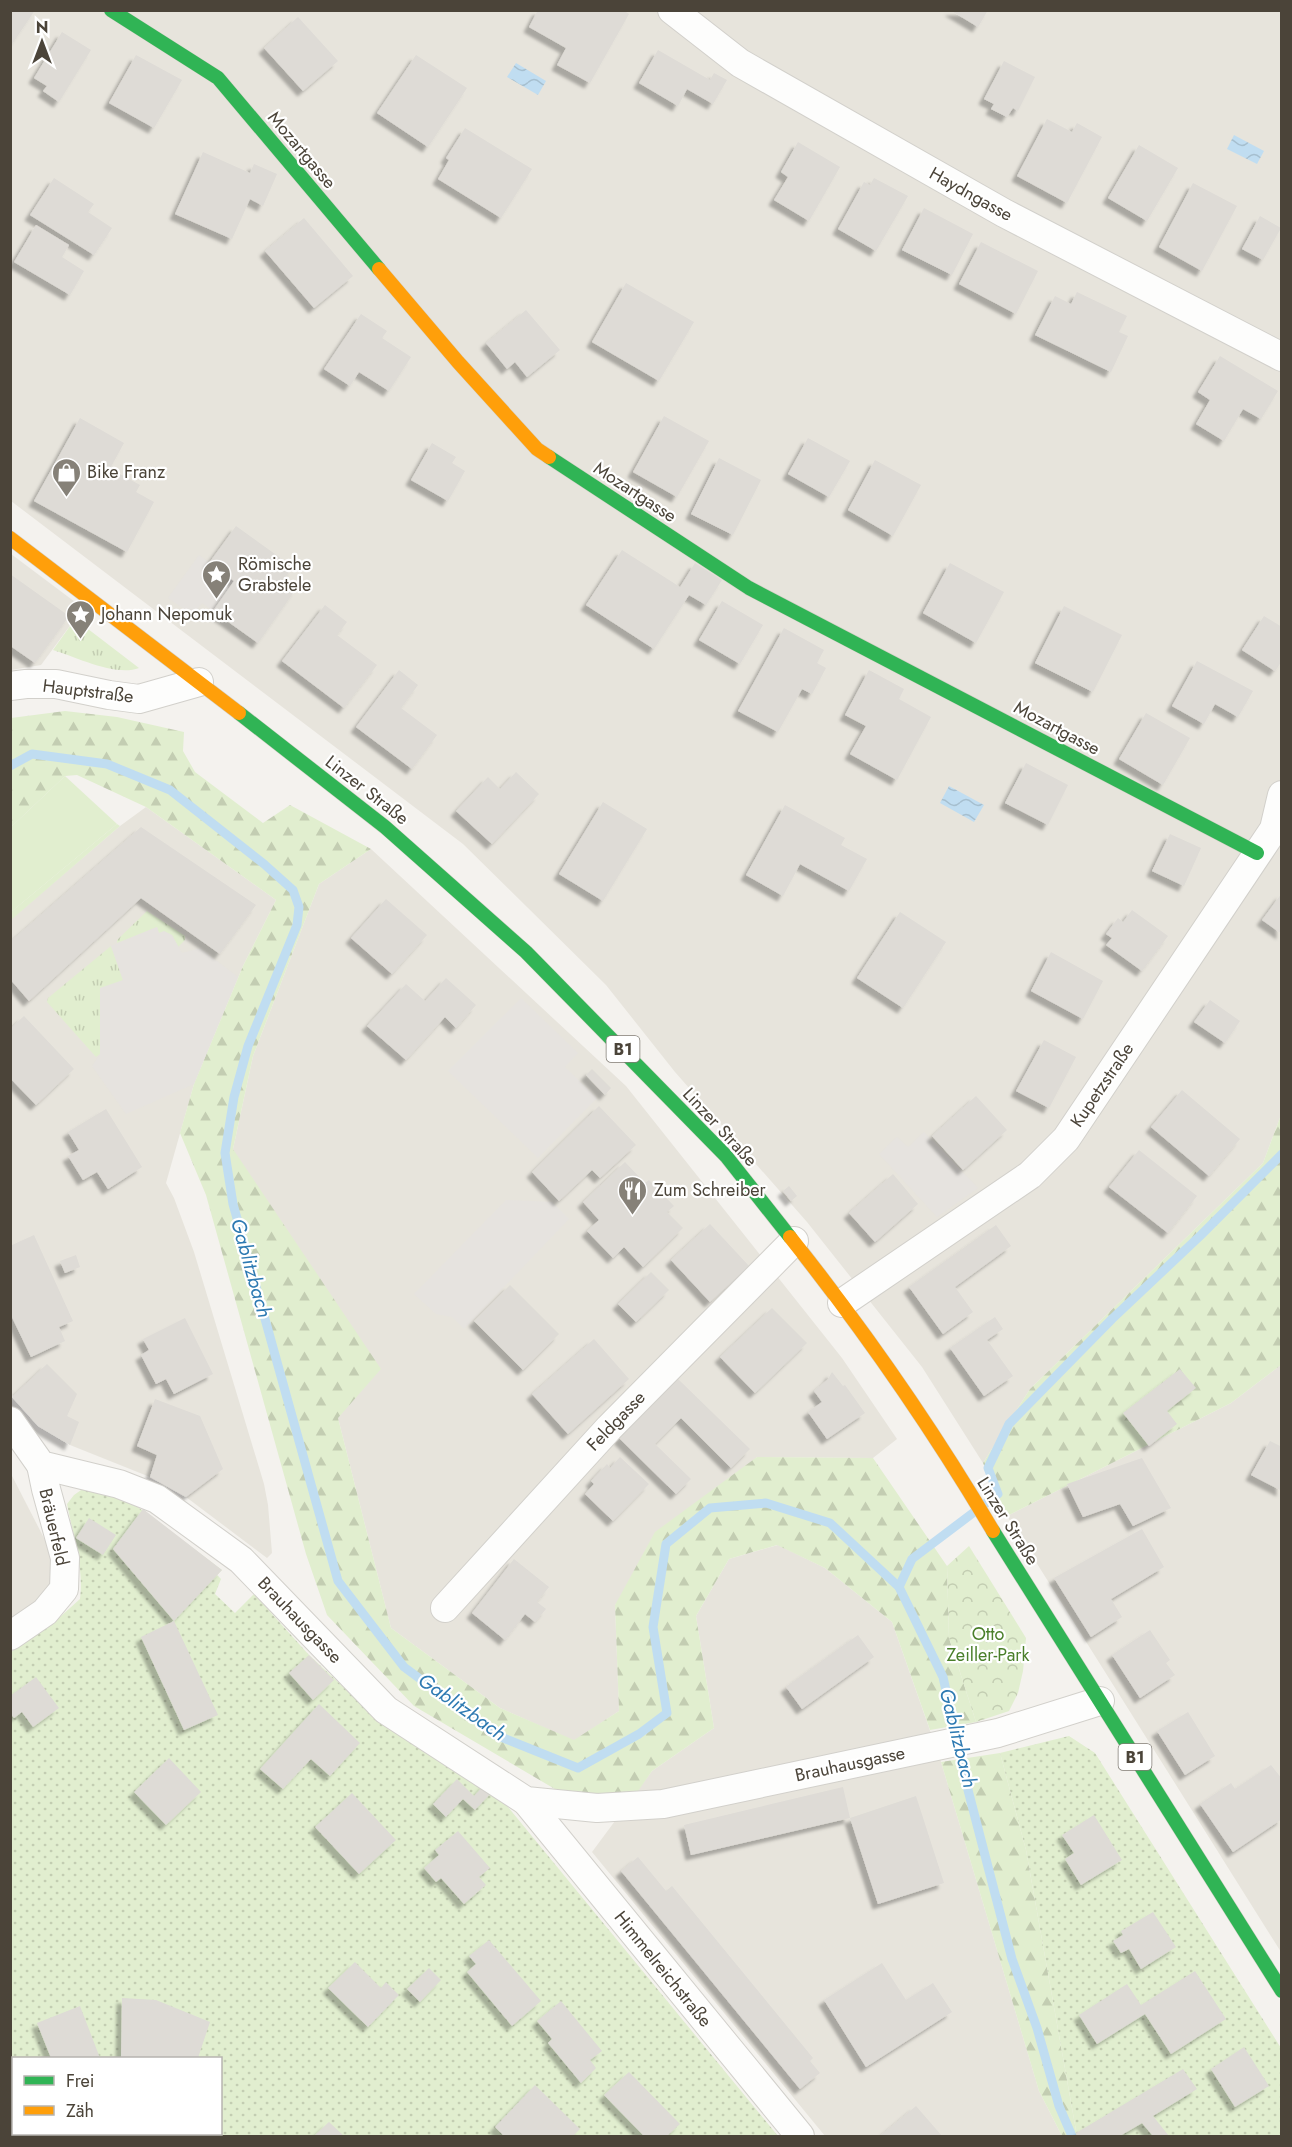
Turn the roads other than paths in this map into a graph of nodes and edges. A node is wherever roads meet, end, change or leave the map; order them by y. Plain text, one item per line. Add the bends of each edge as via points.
1 (111, 10) edge
2 (672, 10) edge
3 (1281, 357) edge
4 (10, 538) edge
5 (199, 682) junction
6 (10, 686) edge
7 (1281, 795) edge
8 (1278, 826) edge
9 (1257, 853) junction
10 (794, 1241) junction
11 (842, 1303) junction
12 (10, 1422) edge
13 (42, 1465) junction
14 (445, 1608) dead end
15 (10, 1636) edge
16 (1100, 1701) junction
17 (526, 1801) junction
18 (597, 1808) junction
19 (562, 1845) junction
20 (1281, 1991) edge
21 (800, 2136) edge

1 - 9 main road, Mozartgasse via 218,78 458,362 537,449 748,588
2 - 3 street, Haydngasse via 750,69 1004,213
4 - 5 main road, Linzer Straße / B1
5 - 6 street, Hauptstraße via 139,699 56,684
5 - 10 main road, Linzer Straße / B1 via 385,827 510,937 726,1156
7 - 8 street, Kupetzstraße
8 - 9 street, Kupetzstraße
9 - 11 street, Kupetzstraße via 1066,1139 1030,1175
10 - 11 main road, Linzer Straße / B1
10 - 14 street, Feldgasse via 609,1428
11 - 16 main road, Linzer Straße / B1 via 949,1457
12 - 13 street
13 - 15 street, Bräuerfeld via 65,1558 64,1589 45,1612
13 - 17 street, Brauhausgasse via 119,1484 158,1499 241,1560 386,1710
16 - 18 street, Brauhausgasse via 998,1733 925,1749 663,1804
16 - 20 main road, Linzer Straße / B1
17 - 18 street, Brauhausgasse
17 - 19 street, Himmelreichstraße
18 - 19 street
19 - 21 street, Himmelreichstraße

